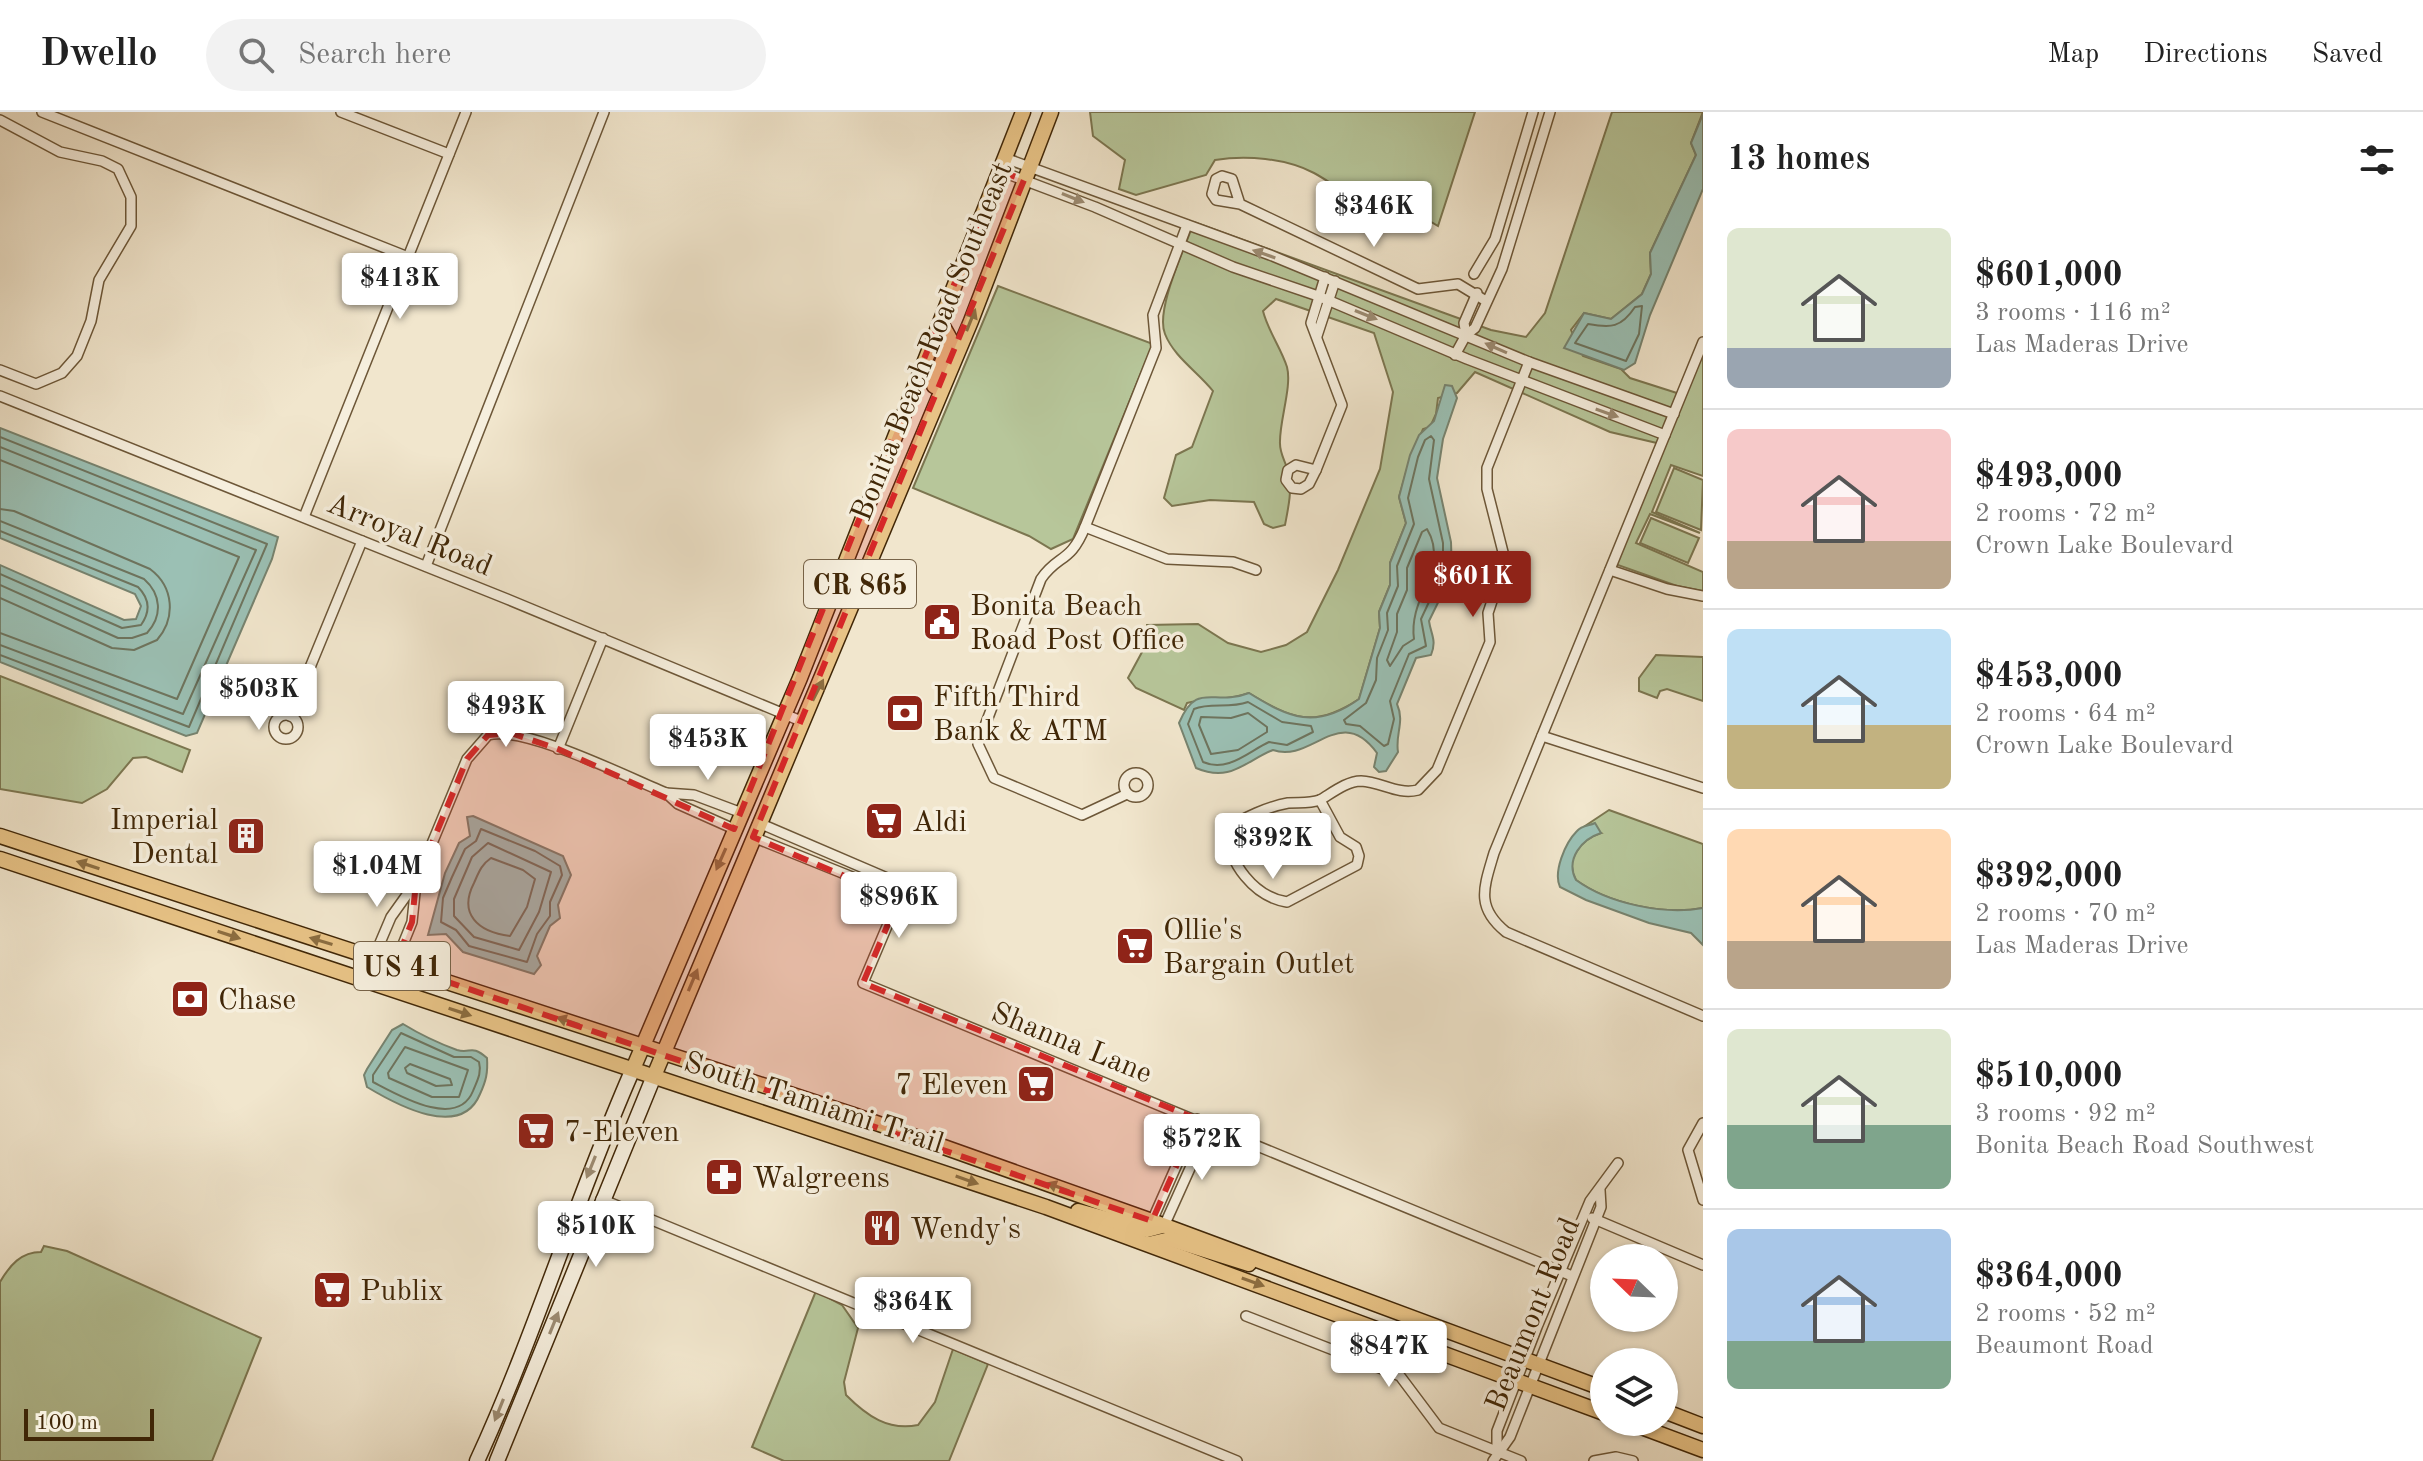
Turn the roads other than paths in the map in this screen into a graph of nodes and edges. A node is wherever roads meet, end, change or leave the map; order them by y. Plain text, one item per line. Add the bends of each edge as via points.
1 (11, 112) edge
2 (42, 112) edge
3 (341, 112) edge
4 (466, 112) edge
5 (604, 112) edge
6 (1023, 112) edge
7 (1051, 112) edge
8 (1533, 112) edge
9 (1550, 112) edge
10 (3, 122) edge
11 (449, 154) junction
12 (1002, 165) junction
13 (1027, 174) junction
14 (1240, 204) dead end
15 (1187, 225) junction
16 (1180, 243) junction
17 (408, 257) junction
18 (1474, 274) dead end
19 (1330, 279) junction
20 (1477, 293) junction
21 (1323, 298) junction
22 (1486, 301) junction
23 (941, 323) junction
24 (1466, 335) junction
25 (1703, 342) edge
26 (1455, 355) junction
27 (1529, 362) junction
28 (0, 370) edge
29 (1521, 380) junction
30 (0, 396) edge
31 (1674, 414) junction
32 (1665, 435) junction
33 (909, 466) junction
34 (1316, 470) dead end
35 (304, 517) junction
36 (1085, 527) junction
37 (362, 541) junction
38 (426, 566) junction
39 (1256, 570) dead end
40 (1610, 570) junction
41 (1703, 596) edge
42 (603, 638) junction
43 (785, 714) junction
44 (290, 716) dead end
45 (801, 721) junction
46 (1542, 736) junction
47 (558, 749) junction
48 (1703, 788) edge
49 (666, 793) junction
50 (1127, 794) dead end
51 (1320, 800) junction
52 (742, 813) junction
53 (734, 829) junction
54 (756, 830) junction
55 (0, 836) edge
56 (0, 859) edge
57 (416, 882) junction
58 (904, 886) junction
59 (877, 887) junction
60 (894, 910) junction
61 (374, 957) junction
62 (395, 964) junction
63 (1703, 1016) edge
64 (642, 1045) junction
65 (663, 1052) junction
66 (633, 1069) junction
67 (654, 1076) junction
68 (1197, 1119) junction
69 (1703, 1123) edge
70 (1210, 1124) junction
71 (1618, 1163) dead end
72 (1600, 1190) junction
73 (601, 1199) junction
74 (1703, 1200) edge
75 (1046, 1207) junction
76 (1584, 1215) junction
77 (1596, 1220) junction
78 (1158, 1223) junction
79 (1149, 1244) junction
80 (1703, 1265) edge
81 (1284, 1270) junction
82 (1561, 1271) junction
83 (1572, 1276) junction
84 (1246, 1316) dead end
85 (1531, 1362) junction
86 (1523, 1383) junction
87 (1590, 1384) edge
88 (1590, 1408) edge
89 (1678, 1416) edge
90 (1703, 1426) edge
91 (1666, 1436) edge
92 (487, 1439) junction
93 (1703, 1450) edge
94 (500, 1454) edge
95 (1495, 1457) edge
96 (477, 1461) edge
97 (1237, 1461) edge
98 (1521, 1461) edge
99 (1594, 1461) edge
100 (1633, 1461) edge

1 - 10 street
2 - 17 street
3 - 11 street
4 - 11 street
5 - 38 street
6 - 12 main road, Bonita Beach Road Southeast / CR 865
7 - 13 main road, Bonita Beach Road Southeast / CR 865
8 - 18 street via 1495,239
9 - 22 street via 1502,269
10 - 28 street via 60,152 118,169 133,207 125,240 99,280 91,321 71,364 36,384
11 - 17 street
12 - 13 street
12 - 23 main road, Bonita Beach Road Southeast / CR 865
13 - 15 street
13 -> 16 street
33 -> 13 main road, Bonita Beach Road Southeast / CR 865
14 - 20 street via 1418,289 1448,283
15 - 16 street
19 -> 15 street
16 - 21 street
16 - 36 street via 1153,315 1156,348
17 - 35 street
19 - 21 street
19 - 24 street
20 - 22 street
20 - 24 street via 1464,323
21 -> 26 street
21 - 34 street via 1317,336 1342,405
22 - 24 street via 1475,328
23 - 33 main road via 949,332 949,347 912,442
23 - 43 main road, Bonita Beach Road Southeast / CR 865
24 - 26 street
27 -> 24 street
25 - 31 street
26 - 29 street
27 - 29 street
27 - 31 street
29 -> 32 street
29 - 51 street via 1487,468 1504,556 1488,613 1490,642 1437,770 1418,790 1361,781
30 - 35 street, Arroyal Road
31 - 32 street
32 - 40 street
45 -> 33 main road, Bonita Beach Road Southeast / CR 865 via 824,678
35 - 37 street, Arroyal Road
36 - 39 street via 1167,559 1233,562
36 - 50 street via 1071,555 1041,579 978,744 994,778 1072,812 1092,812
37 - 38 street, Arroyal Road
37 - 44 street
38 - 42 street, Arroyal Road
40 - 41 street
40 - 46 street
42 - 43 street, Arroyal Road
42 - 47 street
43 - 45 street, Arroyal Road
43 - 52 main road, Bonita Beach Road Southeast / CR 865
45 - 54 main road, Bonita Beach Road Southeast / CR 865
46 - 48 street
46 - 63 street via 1494,853 1485,892 1487,911 1506,932
47 - 49 street
47 - 57 street via 511,733 499,732 478,742
49 - 52 street via 694,795
49 - 53 street via 678,804
51 - 51 street via 1340,837 1356,847 1357,865 1287,902 1259,892 1237,859 1228,830 1253,814
52 - 53 main road, Bonita Beach Road Southeast / CR 865
53 -> 64 main road, Bonita Beach Road Southeast / CR 865
54 - 58 street
54 - 59 street
65 -> 54 main road, Bonita Beach Road Southeast / CR 865
61 -> 55 main road, South Tamiami Trail / US 41
56 -> 66 main road, South Tamiami Trail / US 41
57 - 61 street via 391,917
57 - 62 street via 412,922
58 - 59 street
58 - 60 street
59 - 60 street via 891,896
60 - 68 street, Shanna Lane via 863,983
61 - 62 main road, South Tamiami Trail / US 41
64 -> 62 main road, South Tamiami Trail / US 41
64 - 65 main road, South Tamiami Trail / US 41
64 - 66 main road, Bonita Beach Road Southeast / CR 865
65 - 67 main road, Bonita Beach Road Southeast / CR 865
78 -> 65 main road, South Tamiami Trail / US 41
66 - 67 main road, South Tamiami Trail / US 41
66 -> 92 main road, CR 865
67 - 73 main road, CR 865
67 -> 75 main road, South Tamiami Trail / US 41
68 - 70 street, Shanna Lane
68 - 78 street
69 - 74 street via 1688,1150
70 - 78 street
70 - 82 street, Shanna Lane
71 - 72 street, Beaumont Road
72 - 76 street, Beaumont Road
72 - 77 street, Beaumont Road via 1603,1199
94 -> 73 main road, CR 865
73 - 97 street
75 - 78 main road via 1096,1214 1147,1230
75 - 79 main road, South Tamiami Trail / US 41
76 - 77 street
76 - 82 street, Beaumont Road
77 - 80 street
77 - 83 street, Beaumont Road
78 - 81 main road, South Tamiami Trail / US 41
79 - 81 main road via 1170,1239 1229,1260
79 -> 86 main road, South Tamiami Trail / US 41
81 - 85 main road, South Tamiami Trail / US 41
82 - 83 street, Shanna Lane
82 - 85 street, Beaumont Road
83 - 85 street, Beaumont Road
84 - 95 street via 1400,1376 1439,1428
85 - 86 street, Beaumont Road
85 - 87 main road, South Tamiami Trail / US 41
86 - 88 main road, South Tamiami Trail / US 41
86 - 95 street, Beaumont Road via 1497,1431
89 - 90 main road
91 - 93 main road
92 - 94 main road
92 - 96 main road, CR 865
95 - 98 street
99 - 100 street

